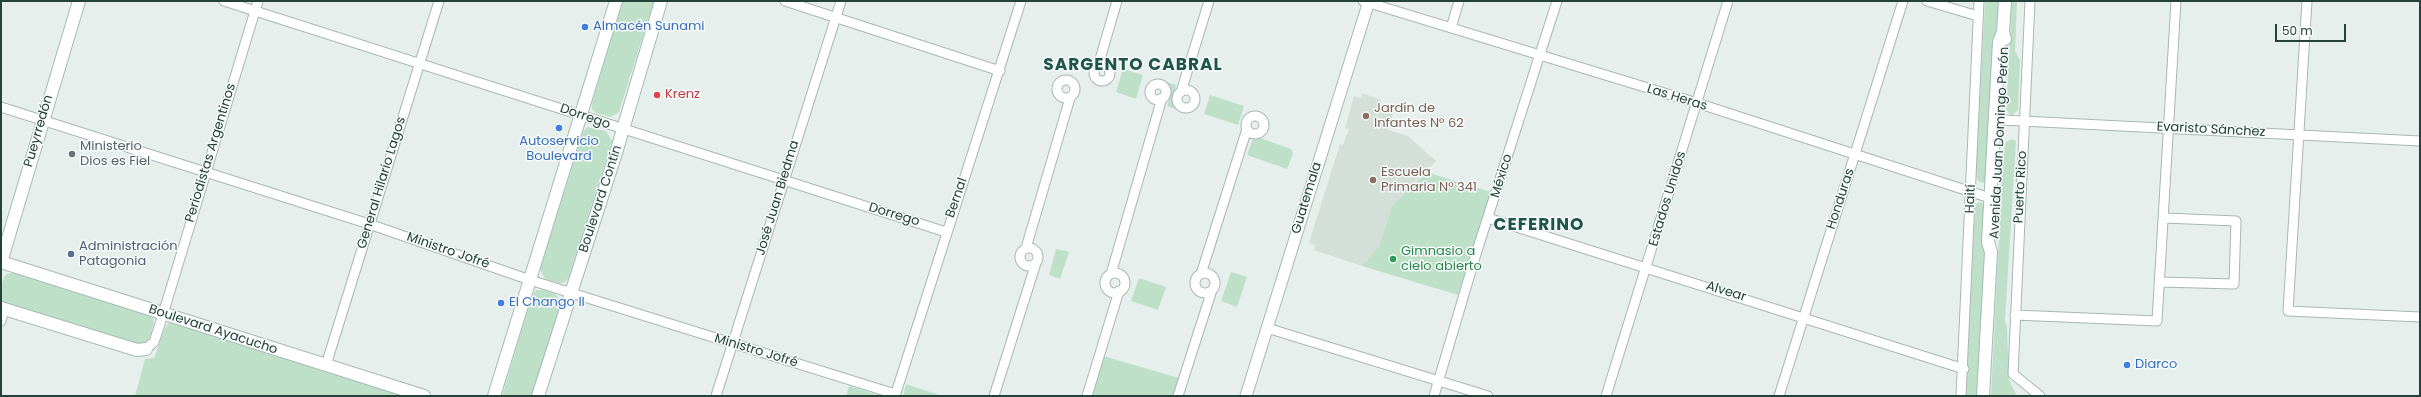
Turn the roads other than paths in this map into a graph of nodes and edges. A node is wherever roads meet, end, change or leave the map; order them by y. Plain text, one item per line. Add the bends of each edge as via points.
1 (79, 1) edge
2 (224, 1) edge
3 (258, 1) edge
4 (439, 1) edge
5 (616, 1) edge
6 (661, 1) edge
7 (785, 1) edge
8 (841, 1) edge
9 (1021, 1) edge
10 (1117, 1) edge
11 (1209, 1) edge
12 (1367, 1) edge
13 (1459, 1) edge
14 (1557, 1) edge
15 (1728, 1) edge
16 (1903, 1) edge
17 (1927, 1) edge
18 (1979, 1) edge
19 (2005, 1) edge
20 (2030, 1) edge
21 (2176, 1) edge
22 (2307, 1) edge
23 (255, 11) junction
24 (836, 16) junction
25 (1978, 16) junction
26 (1451, 28) junction
27 (2003, 32) junction
28 (1540, 55) junction
29 (420, 63) junction
30 (1098, 66) dead end
31 (1000, 71) junction
32 (1181, 92) dead end
33 (1070, 98) dead end
34 (1162, 98) dead end
35 (1697, 103) junction
36 (1, 107) edge
37 (582, 115) junction
38 (42, 119) junction
39 (2002, 120) junction
40 (2024, 121) junction
41 (2169, 128) junction
42 (622, 129) junction
43 (1247, 129) dead end
44 (2300, 135) junction
45 (2420, 141) edge
46 (1856, 153) junction
47 (205, 171) junction
48 (783, 180) junction
49 (1971, 192) junction
50 (1990, 198) junction
51 (1488, 218) junction
52 (2164, 218) junction
53 (369, 224) junction
54 (946, 232) junction
55 (1026, 248) junction
56 (1991, 252) junction
57 (1, 262) edge
58 (1036, 263) junction
59 (1646, 268) junction
60 (1111, 274) junction
61 (1201, 274) junction
62 (530, 280) junction
63 (2161, 282) junction
64 (1212, 290) junction
65 (1119, 291) junction
66 (571, 293) junction
67 (2, 313) edge
68 (163, 314) junction
69 (2015, 315) junction
70 (1802, 317) junction
71 (2420, 317) edge
72 (1267, 328) junction
73 (733, 344) junction
74 (146, 349) joint
75 (326, 366) junction
76 (1964, 369) junction
77 (1439, 380) junction
78 (895, 395) edge
79 (424, 396) edge
80 (494, 396) edge
81 (538, 396) edge
82 (716, 396) edge
83 (994, 396) edge
84 (1087, 396) edge
85 (1178, 396) edge
86 (1246, 396) edge
87 (1434, 396) edge
88 (1488, 396) edge
89 (1606, 396) edge
90 (1779, 396) edge
91 (1961, 396) edge
92 (1983, 396) edge
93 (2040, 396) edge

1 - 38 main road, Pueyrredón
2 - 23 street, Dorrego
3 - 23 street, Periodistas Argentinos
4 - 29 street, General Hilario Lagos
5 - 37 main road
6 - 42 main road, Boulevard Contín
7 - 24 street
8 - 24 street, José Juan Biedma
9 - 31 street, Bernal
10 - 30 street
11 - 32 street
12 - 26 street, Las Heras
12 - 72 street, Guatemala
13 - 26 street
14 - 28 street, México
15 - 35 street, Estados Unidos
16 - 46 street, Honduras
17 - 25 street
18 - 25 street, Haití
19 - 27 main road, Avenida Juan Domingo Perón
20 - 40 street, Puerto Rico
21 - 41 street
22 - 44 street
23 - 29 street, Dorrego
23 - 47 street, Periodistas Argentinos
24 - 31 street
24 - 48 street, José Juan Biedma
25 - 49 street, Haití
26 - 28 street, Las Heras
27 - 39 main road, Avenida Juan Domingo Perón via 2006,42
27 - 50 main road, Avenida Juan Domingo Perón via 1999,42
28 - 35 street, Las Heras
28 - 51 street, México
29 - 37 street, Dorrego
29 - 53 street, General Hilario Lagos
31 - 54 street, Bernal
33 - 55 street
34 - 60 street
35 - 46 street, Las Heras
35 - 59 street, Estados Unidos
36 - 38 street, Ministro Jofré
37 - 42 street, Dorrego
37 - 62 main road
38 - 47 street, Ministro Jofré
38 - 57 main road, Pueyrredón
39 - 40 street, Evaristo Sánchez
39 - 56 main road, Avenida Juan Domingo Perón via 1995,243
40 - 41 street, Evaristo Sánchez
40 - 69 street, Puerto Rico
41 - 44 street, Evaristo Sánchez
41 - 52 street
42 - 48 street, Dorrego
42 - 66 main road, Boulevard Contín
43 - 61 street
44 - 45 street, Evaristo Sánchez
44 - 71 street via 2288,310
46 - 49 street, Las Heras
46 - 70 street, Honduras
47 - 53 street, Ministro Jofré
47 - 68 street, Periodistas Argentinos
48 - 54 street, Dorrego
48 - 73 street, José Juan Biedma
49 - 50 street, Las Heras
49 - 76 street, Haití
50 - 56 main road, Avenida Juan Domingo Perón via 1988,242
51 - 59 street, Alvear
51 - 77 street, México
52 - 63 street
52 - 63 street via 2236,221 2234,284
53 - 62 street, Ministro Jofré
53 - 75 street, General Hilario Lagos
54 - 78 street, Bernal
55 - 58 street via 1037,253
55 - 58 street via 1020,254 1022,263 1030,266
56 - 92 main road, Avenida Juan Domingo Perón
57 - 68 main road, Boulevard Ayacucho
58 - 83 street
59 - 70 street, Alvear
59 - 89 street, Estados Unidos
60 - 65 street via 1106,280 1106,286 1113,292
60 - 65 street via 1119,274 1124,278 1125,284
61 - 64 street via 1209,274 1214,278
61 - 64 street via 1196,279 1198,289 1206,293
62 - 66 street, Ministro Jofré
62 - 80 main road
63 - 69 street via 2157,321
64 - 85 street
65 - 84 street
66 - 73 street, Ministro Jofré
66 - 81 main road, Boulevard Contín
67 - 74 main road via 137,350
68 - 74 street, Periodistas Argentinos via 154,342
68 - 75 main road, Boulevard Ayacucho
69 - 93 street, Puerto Rico via 2014,374
70 - 76 street, Alvear
70 - 90 street, Honduras
72 - 77 street
72 - 86 street, Guatemala
73 - 78 street, Ministro Jofré
73 - 82 street, José Juan Biedma
75 - 79 main road, Boulevard Ayacucho
76 - 91 street, Haití
77 - 87 street, México
77 - 88 street

